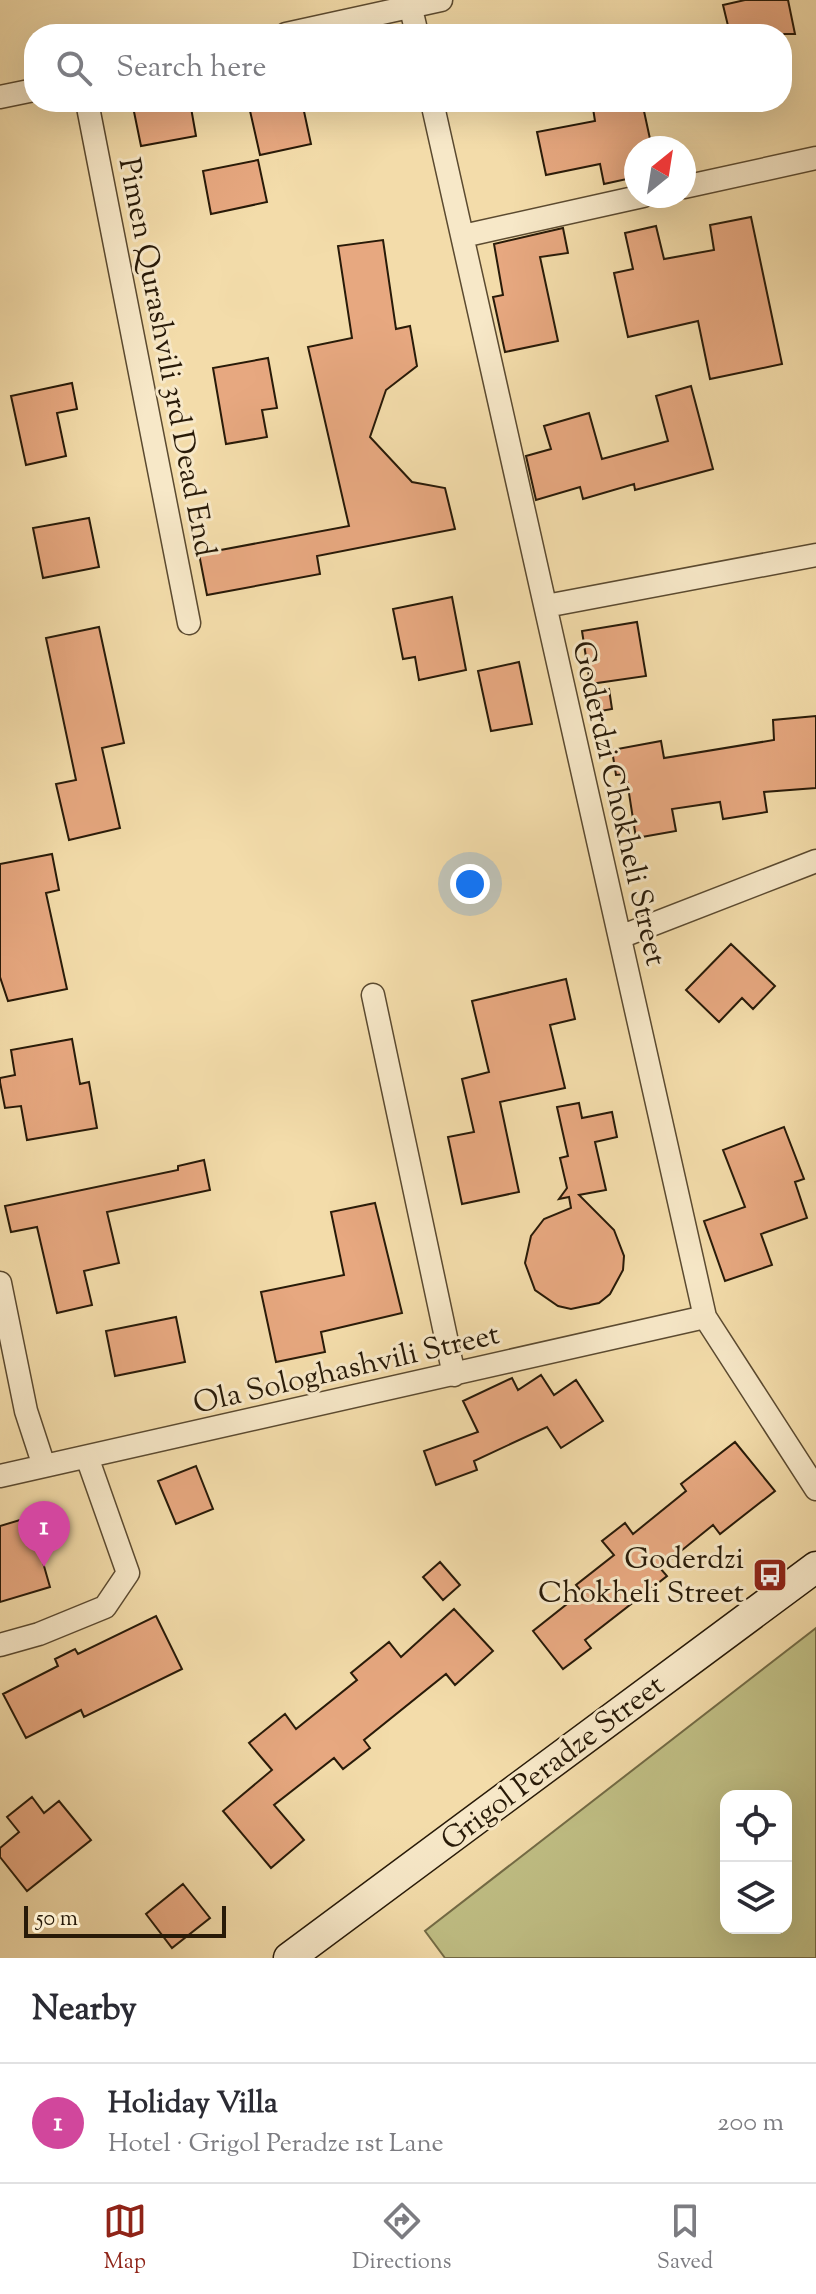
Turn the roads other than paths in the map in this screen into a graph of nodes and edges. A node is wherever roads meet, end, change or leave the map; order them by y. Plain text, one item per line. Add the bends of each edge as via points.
1 (441, 0) edge
2 (410, 3) edge
3 (326, 24) edge
4 (415, 24) edge
5 (24, 92) edge
6 (0, 97) edge
7 (89, 112) edge
8 (434, 112) edge
9 (816, 158) edge
10 (696, 184) edge
11 (624, 200) edge
12 (463, 236) junction
13 (816, 555) edge
14 (546, 606) junction
15 (189, 623) dead end
16 (816, 861) edge
17 (620, 937) junction
18 (373, 995) dead end
19 (0, 1283) edge
20 (705, 1317) junction
21 (454, 1375) junction
22 (87, 1457) junction
23 (44, 1466) junction
24 (0, 1476) edge
25 (816, 1489) edge
26 (816, 1567) edge
27 (0, 1645) edge
28 (289, 1958) edge

1 - 2 street
2 - 3 street
2 - 4 street
5 - 6 street
7 - 15 street, Pimen Qurashvili 3rd Dead End
8 - 12 street, Goderdzi Chokheli Street
9 - 10 street
11 - 12 street
12 - 14 street, Goderdzi Chokheli Street
13 - 14 street
14 - 17 street, Goderdzi Chokheli Street
16 - 17 street
17 - 20 street, Goderdzi Chokheli Street
18 - 21 street
19 - 23 street via 26,1411
20 - 21 street, Ola Sologhashvili Street
20 - 25 street, Goderdzi Chokheli Street
21 - 22 street, Ola Sologhashvili Street
22 - 23 street, Ola Sologhashvili Street
22 - 27 street via 128,1573 105,1607
23 - 24 street, Ola Sologhashvili Street
26 - 28 street, Grigol Peradze Street

